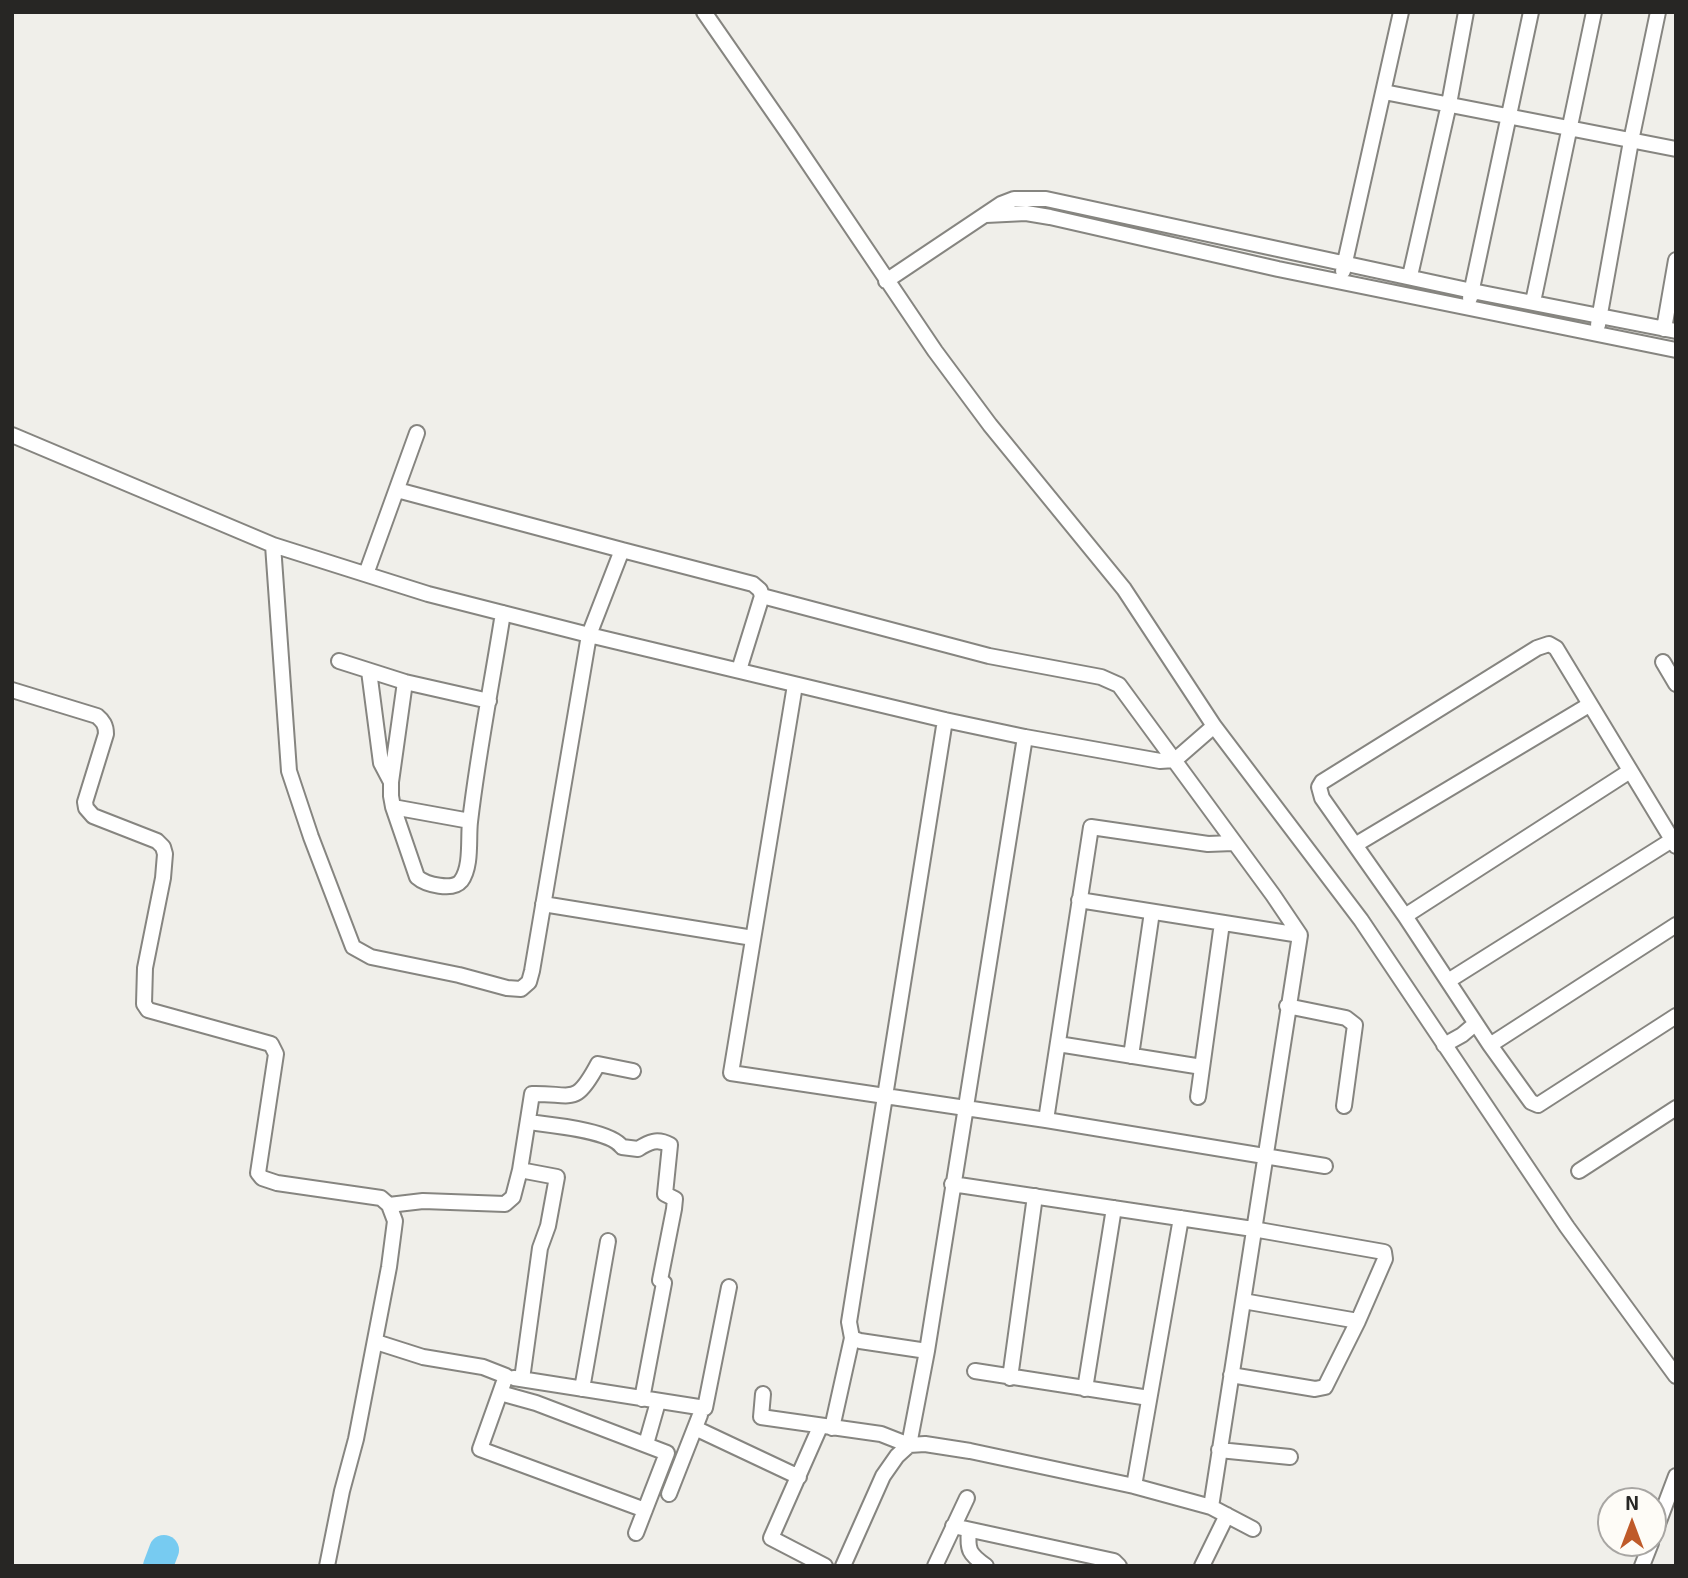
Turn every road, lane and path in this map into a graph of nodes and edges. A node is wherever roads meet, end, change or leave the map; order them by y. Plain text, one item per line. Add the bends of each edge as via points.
1 (704, 12) edge
2 (1401, 12) edge
3 (1466, 12) edge
4 (1531, 12) edge
5 (1594, 12) edge
6 (1658, 12) edge
7 (1384, 92) junction
8 (1449, 104) junction
9 (1510, 116) junction
10 (1569, 128) junction
11 (1631, 141) junction
12 (1676, 149) edge
13 (984, 216) junction
14 (1676, 260) edge
15 (1345, 262) junction
16 (1410, 276) junction
17 (886, 281) junction
18 (1341, 281) junction
19 (1472, 291) junction
20 (1532, 302) junction
21 (1468, 307) junction
22 (1599, 316) junction
23 (1670, 330) edge
24 (1596, 333) junction
25 (1676, 350) edge
26 (417, 433) dead end
27 (12, 435) edge
28 (397, 490) junction
29 (272, 545) junction
30 (622, 550) junction
31 (366, 574) junction
32 (762, 596) junction
33 (503, 614) junction
34 (589, 635) junction
35 (339, 661) dead end
36 (1662, 662) dead end
37 (739, 670) junction
38 (369, 671) junction
39 (405, 682) junction
40 (1676, 684) edge
41 (795, 685) junction
42 (12, 690) edge
43 (489, 701) junction
44 (1589, 705) junction
45 (945, 720) junction
46 (1214, 726) junction
47 (1024, 737) junction
48 (1175, 760) junction
49 (1630, 771) junction
50 (391, 782) junction
51 (393, 807) junction
52 (470, 821) junction
53 (1233, 843) junction
54 (1674, 843) edge
55 (1355, 845) junction
56 (1079, 900) junction
57 (543, 904) junction
58 (1152, 912) junction
59 (1405, 916) junction
60 (1222, 923) junction
61 (1676, 925) edge
62 (1300, 935) junction
63 (753, 938) junction
64 (1448, 981) junction
65 (1287, 1006) junction
66 (1676, 1016) edge
67 (1475, 1024) junction
68 (1452, 1041) junction
69 (1058, 1044) junction
70 (1490, 1045) junction
71 (1131, 1056) junction
72 (1202, 1067) junction
73 (633, 1071) dead end
74 (884, 1097) junction
75 (1198, 1097) dead end
76 (1343, 1106) dead end
77 (1676, 1108) edge
78 (965, 1109) junction
79 (1046, 1120) junction
80 (528, 1122) junction
81 (1264, 1156) junction
82 (1325, 1166) dead end
83 (520, 1170) junction
84 (1579, 1171) dead end
85 (953, 1184) junction
86 (1035, 1196) junction
87 (389, 1205) junction
88 (1114, 1208) junction
89 (1181, 1218) junction
90 (1253, 1229) junction
91 (608, 1241) dead end
92 (729, 1287) dead end
93 (1242, 1300) junction
94 (1358, 1321) junction
95 (852, 1338) junction
96 (376, 1342) junction
97 (927, 1351) junction
98 (975, 1371) dead end
99 (1231, 1375) junction
100 (506, 1376) junction
101 (1676, 1376) edge
102 (1010, 1378) junction
103 (522, 1379) junction
104 (582, 1389) junction
105 (1085, 1389) junction
106 (500, 1393) junction
107 (763, 1394) dead end
108 (1149, 1398) junction
109 (642, 1399) junction
110 (658, 1402) junction
111 (826, 1428) junction
112 (646, 1444) junction
113 (909, 1444) junction
114 (1220, 1450) junction
115 (1290, 1457) dead end
116 (1676, 1476) edge
117 (799, 1477) junction
118 (1134, 1486) junction
119 (670, 1494) dead end
120 (967, 1498) dead end
121 (1667, 1500) edge
122 (1211, 1507) junction
123 (645, 1510) junction
124 (1227, 1515) junction
125 (953, 1526) junction
126 (1253, 1529) dead end
127 (969, 1530) junction
128 (636, 1533) dead end
129 (327, 1566) edge
130 (825, 1566) edge
131 (843, 1566) edge
132 (935, 1566) edge
133 (986, 1566) edge
134 (1119, 1566) edge
135 (1202, 1566) edge

1 - 17 street
2 - 7 street
3 - 8 street
4 - 9 street
5 - 10 street
6 - 11 street
7 - 8 street
7 - 15 street
8 - 9 street
8 - 16 street
9 - 10 street
9 - 19 street
10 - 11 street
10 - 20 street
11 - 12 street
11 - 22 street
13 - 15 street via 1014,199 1046,199
13 - 17 street
13 - 18 street via 1026,213
14 - 23 street
15 - 16 street
15 - 18 street
16 - 19 street
17 - 46 street via 990,425 1124,589
18 - 21 street
19 - 20 street
19 - 21 street
20 - 22 street
21 - 24 street
22 - 23 street
22 - 24 street
24 - 25 street
26 - 28 street
27 - 29 street
28 - 30 street
28 - 31 street
29 - 31 street
29 - 57 street via 289,771 353,947 371,957 521,989 529,982
30 - 32 street via 753,584
30 - 34 street
31 - 33 street
32 - 37 street
32 - 48 street via 989,656 1112,681
33 - 34 street
33 - 43 street
34 - 37 street
34 - 57 street
35 - 38 street
36 - 40 street
37 - 41 street
38 - 39 street
38 - 50 street via 381,764
39 - 43 street
39 - 50 street
41 - 45 street
41 - 63 street
42 - 87 street via 103,721 106,734 86,808 93,817 163,846 163,878 145,968 144,1004 148,1010 271,1044 275,1049 258,1173 277,1183 381,1198
43 - 52 street
44 - 49 street
44 - 55 street
44 - 55 street via 1556,648 1543,644 1322,782 1318,792
45 - 47 street
45 - 74 street
46 - 48 street
46 - 68 street
47 - 48 street
47 - 78 street
48 - 53 street
49 - 54 street
49 - 59 street
50 - 51 street
51 - 52 street
51 - 52 street via 417,877 435,885 455,886 464,877
53 - 56 street via 1208,844 1091,827
53 - 62 street
54 - 64 street
55 - 59 street
56 - 58 street
56 - 69 street
57 - 63 street
58 - 60 street
58 - 71 street
59 - 64 street
60 - 62 street
60 - 72 street
61 - 70 street
62 - 65 street
63 - 74 street via 731,1073
64 - 67 street
65 - 76 street via 1346,1018 1355,1025
65 - 81 street
66 - 70 street via 1538,1105 1531,1102
67 - 68 street
67 - 70 street
68 - 101 street via 1567,1227
69 - 71 street
69 - 79 street
71 - 72 street
72 - 75 street
73 - 80 street via 598,1064 587,1084 567,1097 532,1094
74 - 78 street
74 - 95 street via 849,1322
77 - 84 street
78 - 79 street
78 - 85 street
79 - 81 street
80 - 83 street
80 - 109 street via 574,1128 618,1140 622,1147 638,1149 649,1141 670,1145 665,1194 675,1199 674,1209
81 - 82 street
81 - 90 street
83 - 87 street via 513,1197 505,1204 422,1201
83 - 103 street via 557,1177 540,1248
85 - 86 street
85 - 97 street
86 - 88 street
86 - 102 street
87 - 96 street via 395,1221
88 - 89 street
88 - 105 street
89 - 90 street
89 - 108 street
90 - 93 street
90 - 94 street via 1384,1252
91 - 104 street
92 - 110 street via 705,1408
93 - 94 street
93 - 99 street
94 - 99 street via 1325,1387
95 - 97 street
95 - 111 street
96 - 100 street
96 - 129 street
97 - 113 street
98 - 102 street
99 - 114 street
100 - 103 street
100 - 106 street
102 - 105 street
103 - 104 street
104 - 109 street
105 - 108 street
106 - 112 street
106 - 123 street via 481,1449
107 - 111 street via 761,1418
108 - 118 street
109 - 110 street
110 - 112 street
111 - 113 street via 881,1434
111 - 117 street
112 - 123 street via 667,1453
113 - 118 street via 970,1451
113 - 131 street via 883,1476
114 - 115 street
114 - 122 street
116 - 121 street
117 - 119 street via 697,1422
117 - 130 street via 771,1538
118 - 122 street
120 - 125 street
122 - 124 street
123 - 128 street
124 - 126 street
124 - 135 street
125 - 127 street
125 - 132 street
127 - 133 street via 967,1547
127 - 134 street via 1114,1561

